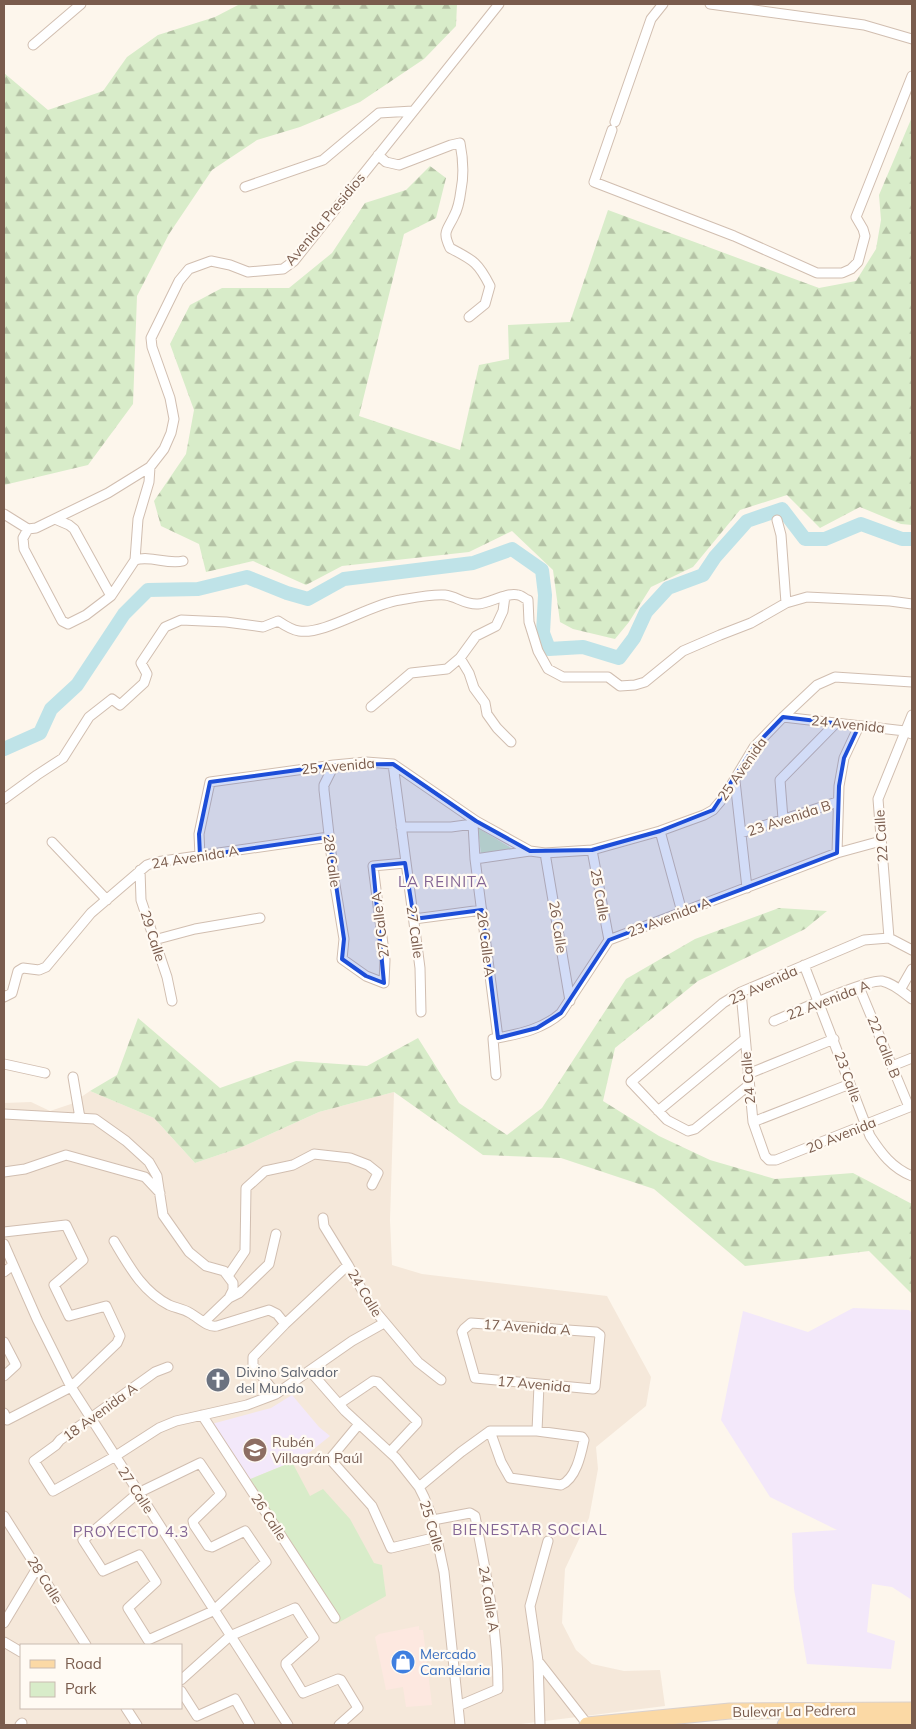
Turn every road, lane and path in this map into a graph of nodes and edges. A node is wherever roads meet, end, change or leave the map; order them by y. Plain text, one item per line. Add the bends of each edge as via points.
1 (81, 4) edge
2 (499, 4) edge
3 (663, 4) edge
4 (710, 4) edge
5 (70, 7) edge
6 (912, 39) edge
7 (33, 45) dead end
8 (912, 76) edge
9 (413, 111) junction
10 (378, 155) junction
11 (245, 187) dead end
12 (469, 317) dead end
13 (150, 467) junction
14 (4, 514) edge
15 (55, 519) junction
16 (777, 520) dead end
17 (28, 529) junction
18 (135, 560) junction
19 (183, 561) dead end
20 (111, 596) junction
21 (505, 596) junction
22 (786, 603) junction
23 (912, 604) edge
24 (460, 658) junction
25 (912, 682) edge
26 (372, 707) dead end
27 (912, 714) edge
28 (783, 716) junction
29 (836, 723) junction
30 (860, 726) junction
31 (909, 733) edge
32 (511, 742) dead end
33 (334, 764) junction
34 (393, 764) junction
35 (735, 781) junction
36 (4, 799) edge
37 (837, 802) junction
38 (783, 819) junction
39 (474, 823) junction
40 (401, 827) junction
41 (660, 831) junction
42 (741, 833) junction
43 (329, 837) junction
44 (881, 841) junction
45 (52, 842) dead end
46 (592, 850) junction
47 (530, 851) junction
48 (546, 853) junction
49 (837, 853) junction
50 (200, 856) junction
51 (475, 859) junction
52 (406, 863) junction
53 (140, 870) junction
54 (747, 888) junction
55 (107, 900) junction
56 (482, 910) junction
57 (682, 912) junction
58 (260, 918) dead end
59 (414, 919) junction
60 (889, 938) junction
61 (154, 940) junction
62 (608, 940) junction
63 (912, 950) edge
64 (804, 966) junction
65 (912, 969) edge
66 (384, 984) joint
67 (859, 987) junction
68 (900, 990) junction
69 (741, 992) junction
70 (4, 997) edge
71 (912, 999) edge
72 (172, 1001) dead end
73 (570, 1001) junction
74 (819, 1002) junction
75 (421, 1012) dead end
76 (774, 1021) dead end
77 (496, 1038) junction
78 (745, 1039) junction
79 (834, 1039) junction
80 (912, 1058) edge
81 (4, 1064) edge
82 (892, 1066) junction
83 (45, 1073) dead end
84 (748, 1074) junction
85 (496, 1075) dead end
86 (74, 1077) dead end
87 (850, 1084) junction
88 (749, 1085) junction
89 (910, 1107) edge
90 (658, 1111) junction
91 (4, 1114) edge
92 (80, 1118) junction
93 (753, 1122) junction
94 (865, 1125) junction
95 (769, 1160) joint
96 (4, 1172) edge
97 (911, 1176) edge
98 (372, 1185) dead end
99 (160, 1194) junction
100 (323, 1218) dead end
101 (4, 1232) edge
102 (276, 1234) dead end
103 (114, 1241) dead end
104 (4, 1244) edge
105 (13, 1265) junction
106 (348, 1265) junction
107 (4, 1272) edge
108 (228, 1276) junction
109 (229, 1298) junction
110 (204, 1322) junction
111 (384, 1323) junction
112 (285, 1324) junction
113 (4, 1342) edge
114 (168, 1367) dead end
115 (310, 1371) junction
116 (4, 1376) edge
117 (475, 1378) joint
118 (440, 1380) dead end
119 (540, 1385) junction
120 (71, 1387) junction
121 (593, 1389) joint
122 (276, 1394) junction
123 (338, 1404) junction
124 (202, 1415) junction
125 (6, 1417) edge
126 (90, 1418) junction
127 (359, 1424) junction
128 (490, 1431) junction
129 (537, 1431) junction
130 (390, 1452) junction
131 (114, 1456) junction
132 (419, 1487) junction
133 (138, 1493) junction
134 (4, 1516) edge
135 (433, 1520) junction
136 (437, 1537) junction
137 (548, 1541) dead end
138 (37, 1568) junction
139 (213, 1611) junction
140 (335, 1618) dead end
141 (4, 1623) edge
142 (230, 1636) junction
143 (4, 1642) edge
144 (85, 1644) edge
145 (20, 1651) edge
146 (538, 1661) junction
147 (182, 1679) edge
148 (182, 1693) edge
149 (458, 1706) junction
150 (125, 1709) edge
151 (912, 1710) edge
152 (912, 1724) edge
153 (137, 1725) edge
154 (250, 1725) edge
155 (288, 1725) edge
156 (339, 1725) edge
157 (460, 1725) edge
158 (540, 1725) edge
159 (587, 1725) edge
160 (785, 1725) edge

1 - 5 street
2 - 9 street, Avenida Presidios
3 - 8 street via 650,19 594,182 734,236 817,273 842,273 858,262 864,236 856,217
4 - 6 street via 864,25
5 - 7 street
9 - 10 street, Avenida Presidios
9 - 11 street via 379,112 323,160
10 - 12 street via 386,162 399,165 460,143 462,189 446,239 450,248 472,259 490,286 485,304
10 - 13 street, Avenida Presidios via 294,261 284,269 248,272 210,262 189,269 179,281 151,338 174,419 164,449
13 - 15 street, Avenida Presidios via 108,493
13 - 18 street via 138,519
14 - 17 street
15 - 17 street, Avenida Presidios
15 - 20 street via 74,529
16 - 22 street
17 - 20 street via 23,538 24,549 64,623 78,620
18 - 19 street
18 - 20 street
21 - 22 street via 518,594 528,600 529,622 548,669 563,677 608,677 620,686 645,682 683,651 751,623
21 - 24 street via 496,626 476,636
21 - 36 street via 476,604 446,595 398,600 320,629 299,631 278,621 263,627 181,620 166,627 141,663 147,674 144,684 120,705 112,699 96,711 63,758
22 - 23 street via 807,597 890,600
24 - 26 street via 447,669 410,673
24 - 32 street via 485,704 487,714
25 - 28 street, 25 Avenida via 834,677 817,685
27 - 31 street, 22 Calle
28 - 29 street, 24 Avenida
28 - 35 street, 25 Avenida via 754,747
29 - 30 street, 24 Avenida
29 - 38 street via 780,780
30 - 31 street, 24 Avenida
30 - 37 street via 844,758
31 - 44 street, 22 Calle via 878,798
33 - 34 street, 25 Avenida
33 - 43 street, 28 Calle via 324,785
33 - 50 street, 25 Avenida via 210,782 199,834
34 - 39 street, 25 Avenida
34 - 40 street, 27 Calle
35 - 41 street, 25 Avenida via 709,813
35 - 42 street
37 - 38 street, 23 Avenida B
37 - 49 street
38 - 42 street, 23 Avenida B
39 - 40 street via 451,827
39 - 47 street, 25 Avenida
39 - 51 street, 26 Calle A
40 - 52 street, 27 Calle
41 - 46 street, 25 Avenida
41 - 57 street
42 - 54 street
43 - 50 street, 24 Avenida A
43 - 66 street, 28 Calle via 344,939 342,959
44 - 49 street, 23 Avenida A
44 - 60 street, 22 Calle
45 - 55 street
46 - 48 street, 25 Avenida
46 - 62 street, 25 Calle
47 - 48 street, 25 Avenida
47 - 51 street, 25 Avenida
48 - 73 street, 26 Calle
49 - 54 street, 23 Avenida A
50 - 53 street, 24 Avenida A via 147,864
51 - 56 street, 26 Calle A
52 - 59 street, 27 Calle
52 - 66 street, 27 Calle A via 373,866 385,960
53 - 55 street, 24 Avenida A
53 - 61 street, 29 Calle via 141,900
54 - 57 street, 23 Avenida A
55 - 70 street, 24 Avenida A via 90,913 46,967 18,971 12,993
56 - 59 street
56 - 77 street, 26 Calle A
57 - 62 street, 23 Avenida A
58 - 61 street
59 - 75 street, 27 Calle
60 - 63 street
60 - 64 street, 23 Avenida via 864,940
61 - 72 street, 29 Calle
62 - 73 street
64 - 69 street, 23 Avenida
64 - 74 street, 23 Calle
65 - 68 street
67 - 68 street, 22 Avenida A via 883,982
67 - 74 street, 22 Avenida A
67 - 82 street, 22 Calle B
68 - 71 street
69 - 78 street, 24 Calle
69 - 90 street, 23 Avenida via 631,1082
73 - 77 street via 552,1021 512,1036
74 - 76 street, 22 Avenida A
74 - 79 street, 23 Calle
77 - 85 street, 26 Calle A
78 - 84 street, 24 Calle
78 - 90 street
79 - 84 street
79 - 87 street, 23 Calle
80 - 82 street
81 - 83 street
82 - 89 street, 22 Calle B
84 - 88 street, 24 Calle
86 - 92 street
87 - 93 street
87 - 94 street, 23 Calle
88 - 90 street via 691,1131 667,1120
88 - 93 street, 24 Calle
89 - 94 street, 20 Avenida
91 - 92 street
92 - 99 street via 95,1119 149,1162 157,1176
93 - 95 street, 24 Calle
94 - 95 street, 20 Avenida
94 - 97 street, 23 Calle via 882,1155
96 - 99 street via 25,1170 66,1155 145,1176
98 - 108 street via 378,1172 350,1158 314,1154 293,1165 265,1171 246,1188 245,1251
99 - 108 street via 163,1215 189,1252 206,1266 224,1271
100 - 106 street, 24 Calle via 324,1226
101 - 120 street via 66,1225 83,1260 54,1285 69,1316 106,1306 120,1336
102 - 109 street via 269,1264 239,1293
103 - 110 street via 139,1282 153,1295
104 - 105 street, 27 Calle
105 - 107 street
105 - 120 street, 27 Calle
106 - 111 street, 24 Calle
106 - 112 street
108 - 109 street via 233,1286
109 - 110 street
110 - 112 street via 215,1327 269,1310
111 - 115 street
111 - 118 street, 24 Calle via 418,1362
112 - 122 street via 254,1355 252,1361
113 - 116 street via 16,1365
114 - 126 street, 18 Avenida A via 155,1372
115 - 122 street
115 - 123 street, 25 Calle
117 - 119 street, 17 Avenida
117 - 121 street, 17 Avenida A via 462,1332 471,1323 596,1332 600,1336
119 - 121 street, 17 Avenida
119 - 129 street
120 - 125 street
120 - 126 street, 27 Calle
122 - 124 street via 247,1405
123 - 127 street, 25 Calle
123 - 130 street via 373,1381 378,1382 417,1421
124 - 131 street via 159,1428
124 - 140 street, 26 Calle
126 - 131 street, 27 Calle
126 - 131 street, 18 Avenida A via 34,1461 53,1491
127 - 130 street, 25 Calle
127 - 136 street via 330,1459 372,1506 391,1548
128 - 129 street
128 - 129 street via 508,1477 561,1485 569,1480 584,1440 582,1437
128 - 132 street
130 - 132 street, 25 Calle
131 - 133 street, 27 Calle
132 - 135 street, 25 Calle
133 - 139 street, 27 Calle
133 - 139 street via 202,1464 221,1494 194,1519 194,1525 212,1547 245,1531 266,1562
133 - 139 street via 83,1540 103,1571 138,1554 156,1582 128,1608 148,1640
134 - 138 street, 28 Calle
135 - 136 street, 25 Calle
135 - 149 street, 24 Calle A via 470,1513 475,1516 495,1632 498,1688
136 - 149 street, 25 Calle via 444,1572
137 - 146 street via 530,1606
138 - 141 street
138 - 144 street, 28 Calle
139 - 142 street, 27 Calle
142 - 147 street
142 - 155 street, 27 Calle
142 - 156 street via 294,1608 314,1638 286,1664 303,1693 339,1679 358,1707
143 - 145 street
146 - 158 street
146 - 159 street
148 - 154 street via 197,1716 235,1699
149 - 157 street, 25 Calle
150 - 153 street
151 - 159 main road, Bulevar La Pedrera via 730,1711
152 - 160 main road, Bulevar La Pedrera

